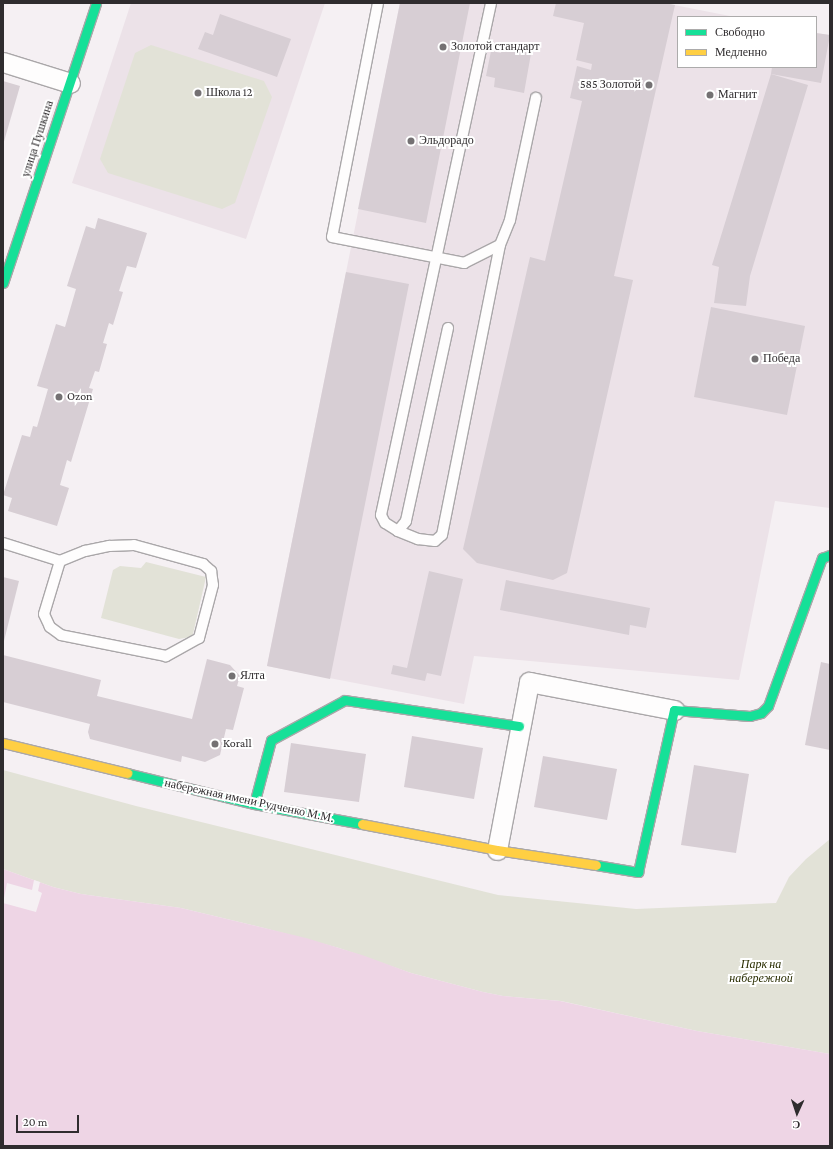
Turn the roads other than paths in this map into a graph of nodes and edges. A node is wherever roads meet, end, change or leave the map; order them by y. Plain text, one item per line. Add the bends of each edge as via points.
1 (96, 3) edge
2 (378, 3) edge
3 (491, 3) edge
4 (3, 62) edge
5 (70, 83) junction
6 (536, 98) dead end
7 (500, 245) junction
8 (436, 257) junction
9 (3, 283) edge
10 (448, 328) dead end
11 (398, 531) junction
12 (3, 543) edge
13 (830, 555) edge
14 (60, 561) junction
15 (674, 710) junction
16 (520, 726) junction
17 (3, 744) edge
18 (254, 804) junction
19 (497, 850) junction

1 - 5 street, улица Пушкина
2 - 8 lane via 332,237
3 - 8 lane
4 - 5 street
5 - 9 street, улица Пушкина
6 - 7 lane via 510,220
7 - 8 lane via 464,263
7 - 11 lane via 442,535 435,540 418,539
8 - 11 lane via 381,515
10 - 11 lane via 406,521
12 - 14 lane
13 - 15 street via 822,558 768,706 761,713 750,716
14 - 14 lane via 44,614 50,627 61,635 166,656 199,638 213,585 211,571 203,564 134,545 109,546 85,551
15 - 16 street via 529,682
15 - 19 street, набережная имени Рудченко М.М. via 638,872
16 - 18 street via 345,700 271,740
16 - 19 street
17 - 18 street, набережная имени Рудченко М.М.
18 - 19 street, набережная имени Рудченко М.М.

